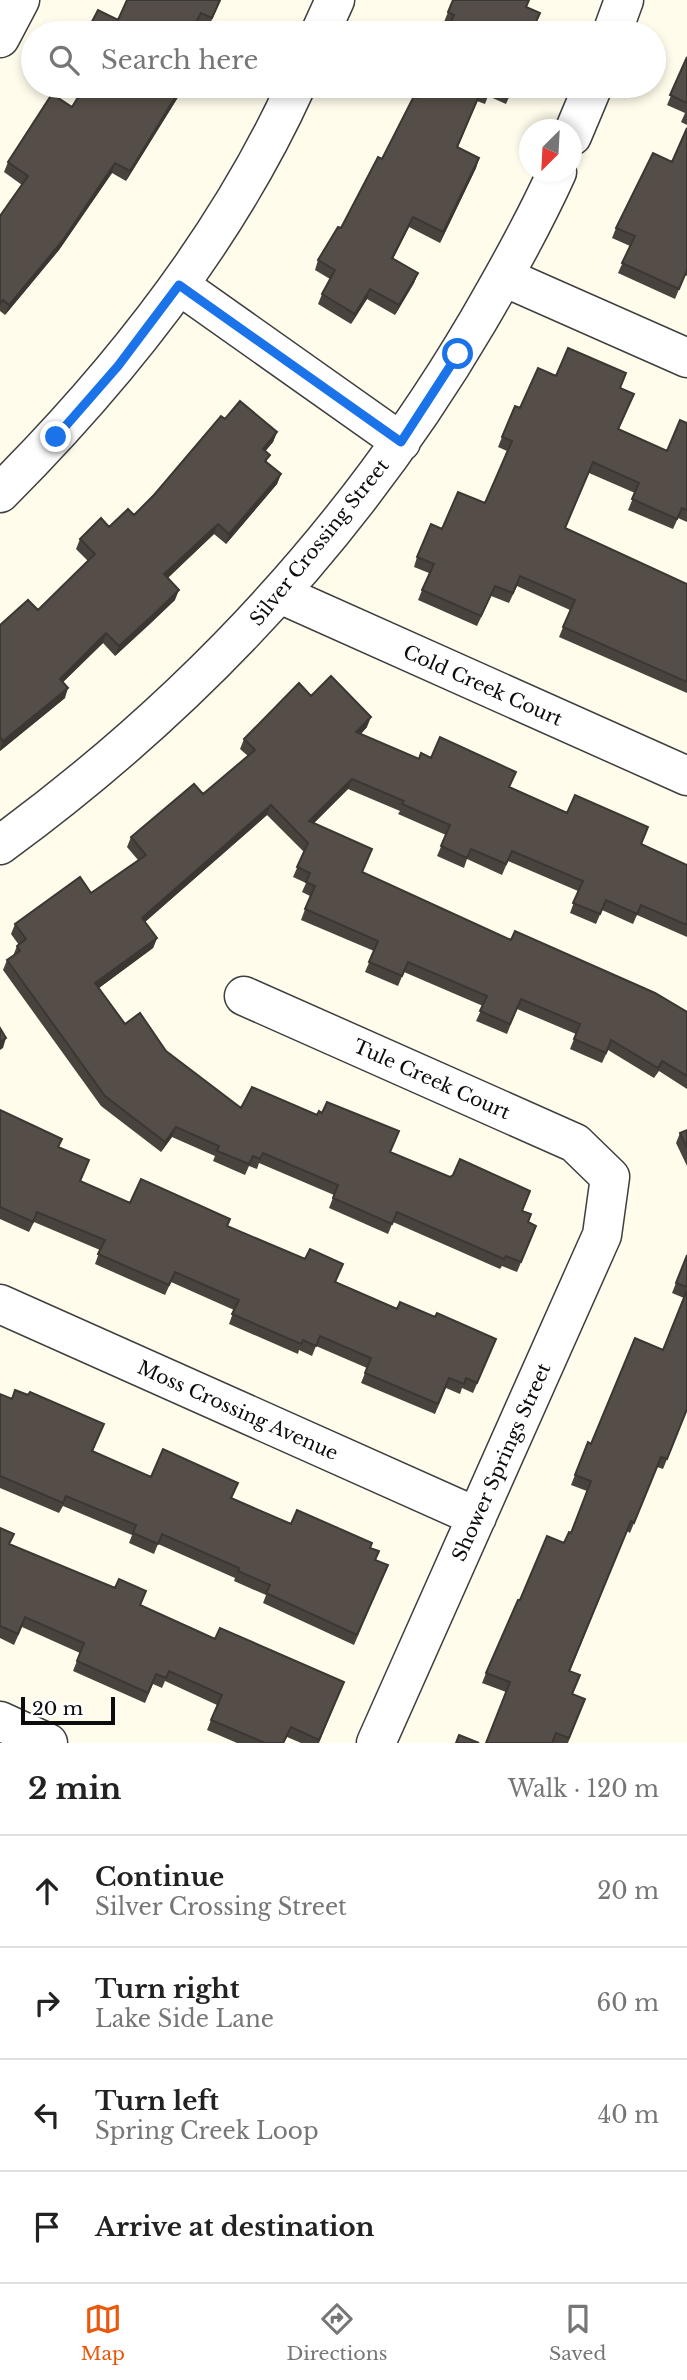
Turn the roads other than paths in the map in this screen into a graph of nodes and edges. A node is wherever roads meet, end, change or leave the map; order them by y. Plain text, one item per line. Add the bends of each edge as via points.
1 (20, 0) edge
2 (335, 0) edge
3 (624, 0) edge
4 (325, 21) edge
5 (616, 21) edge
6 (0, 38) edge
7 (290, 98) edge
8 (588, 98) edge
9 (579, 119) edge
10 (551, 182) edge
11 (504, 277) junction
12 (179, 285) junction
13 (687, 358) edge
14 (401, 442) junction
15 (0, 493) edge
16 (280, 594) junction
17 (687, 776) edge
18 (0, 845) edge
19 (244, 996) dead end
20 (610, 1177) joint
21 (0, 1304) edge
22 (477, 1517) junction
23 (0, 1721) edge
24 (48, 1743) edge
25 (376, 1743) edge

1 - 6 street
2 - 4 street
3 - 5 street
7 - 12 street via 245,182
8 - 9 street
10 - 11 street, Silver Crossing Street
11 - 13 street
11 - 14 street, Silver Crossing Street
12 - 14 street
12 - 15 street via 109,376
14 - 16 street, Silver Crossing Street
16 - 17 street, Cold Creek Court
16 - 18 street, Silver Crossing Street via 148,727
19 - 20 street, Tule Creek Court via 575,1143
20 - 22 street, Shower Springs Street via 602,1235
21 - 22 street, Moss Crossing Avenue
22 - 25 street, Shower Springs Street
23 - 24 street

